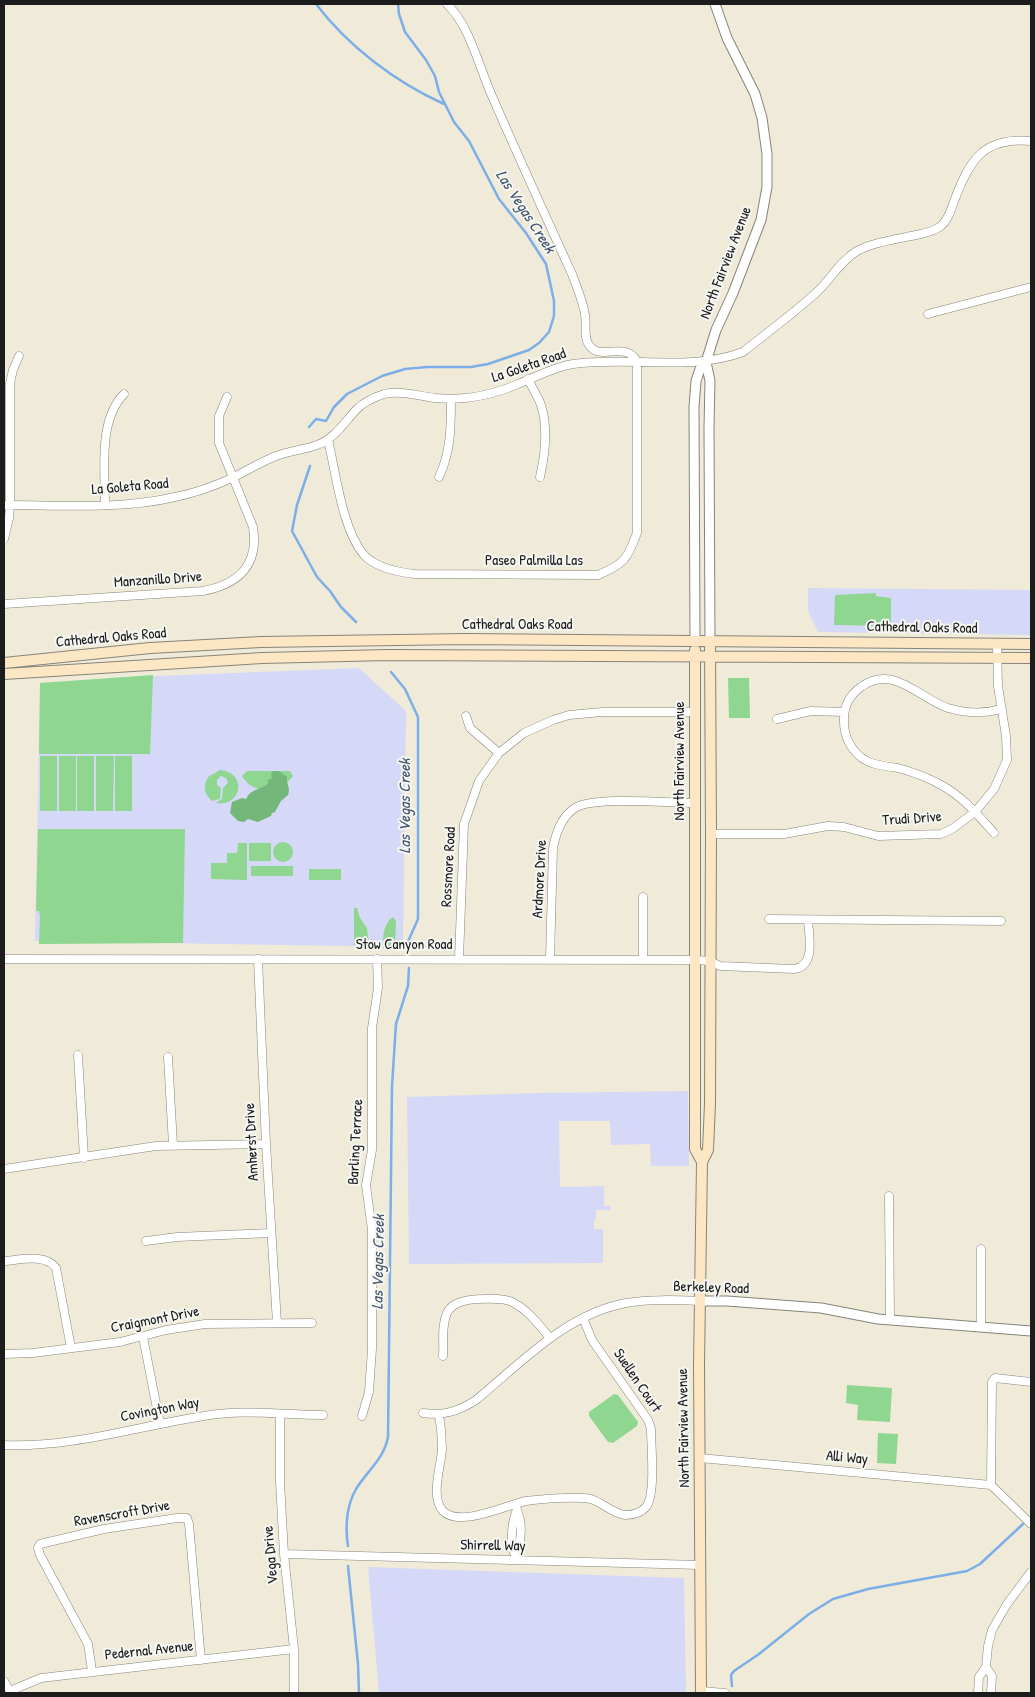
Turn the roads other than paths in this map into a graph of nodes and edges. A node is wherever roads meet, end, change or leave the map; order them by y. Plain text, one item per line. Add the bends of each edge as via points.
1 (447, 4) edge
2 (715, 4) edge
3 (1031, 141) edge
4 (1031, 288) edge
5 (928, 314) dead end
6 (19, 356) dead end
7 (637, 361) junction
8 (706, 362) junction
9 (528, 379) junction
10 (124, 394) dead end
11 (227, 397) dead end
12 (451, 399) junction
13 (328, 440) junction
14 (439, 476) dead end
15 (233, 477) junction
16 (540, 477) dead end
17 (7, 505) edge
18 (104, 505) junction
19 (4, 538) edge
20 (4, 604) edge
21 (695, 641) junction
22 (710, 641) junction
23 (997, 644) junction
24 (1031, 644) edge
25 (695, 656) junction
26 (710, 656) junction
27 (996, 657) junction
28 (1031, 658) edge
29 (4, 663) edge
30 (4, 674) edge
31 (1001, 709) junction
32 (695, 712) junction
33 (844, 712) junction
34 (466, 716) dead end
35 (777, 719) dead end
36 (499, 753) junction
37 (695, 803) junction
38 (975, 812) junction
39 (994, 833) dead end
40 (711, 834) junction
41 (643, 897) dead end
42 (769, 919) dead end
43 (808, 920) junction
44 (1001, 920) dead end
45 (4, 959) edge
46 (258, 959) junction
47 (377, 959) junction
48 (460, 959) junction
49 (550, 959) junction
50 (643, 959) junction
51 (696, 960) junction
52 (710, 961) junction
53 (78, 1055) dead end
54 (168, 1057) dead end
55 (266, 1144) junction
56 (174, 1145) junction
57 (84, 1158) junction
58 (702, 1162) junction
59 (4, 1169) edge
60 (889, 1196) dead end
61 (271, 1233) junction
62 (146, 1241) dead end
63 (981, 1249) dead end
64 (51, 1252) dead end
65 (49, 1260) junction
66 (4, 1261) edge
67 (699, 1301) junction
68 (582, 1318) junction
69 (890, 1320) junction
70 (277, 1323) junction
71 (312, 1323) dead end
72 (981, 1327) junction
73 (1031, 1331) edge
74 (143, 1337) junction
75 (550, 1338) junction
76 (71, 1348) junction
77 (4, 1354) edge
78 (443, 1356) dead end
79 (1031, 1382) edge
80 (423, 1414) dead end
81 (280, 1415) junction
82 (323, 1415) dead end
83 (439, 1415) junction
84 (362, 1416) dead end
85 (160, 1424) junction
86 (4, 1445) edge
87 (700, 1458) junction
88 (991, 1485) junction
89 (516, 1508) junction
90 (1031, 1524) edge
91 (284, 1554) junction
92 (516, 1558) junction
93 (700, 1565) junction
94 (1031, 1572) edge
95 (294, 1649) junction
96 (201, 1660) junction
97 (986, 1667) junction
98 (92, 1671) junction
99 (4, 1681) edge
100 (10, 1692) edge
101 (701, 1692) edge
102 (294, 1693) edge
103 (725, 1693) edge
104 (978, 1693) edge
105 (991, 1693) edge

1 - 7 street via 467,35 572,274 585,316 588,345 598,352 626,351
2 - 8 street, North Fairview Avenue via 727,38 755,94 766,136 767,187 761,220
3 - 8 street, La Goleta Road via 999,143 983,151 975,159 942,225 932,231 856,251 818,291 743,352
4 - 5 street
6 - 17 street via 10,383
7 - 8 street, La Goleta Road
7 - 9 street, La Goleta Road via 573,364
7 - 13 street, Paseo Palmilla Las via 637,533 626,558 616,567 598,575 414,574 386,568 365,555 353,536 343,510
8 - 21 street, North Fairview Avenue via 696,381 694,406
8 - 22 street, North Fairview Avenue via 710,380
9 - 12 street, La Goleta Road via 486,395
9 - 16 street via 541,406 544,424
10 - 18 street via 110,415 104,459
11 - 15 street, Manzanillo Drive via 219,416 219,443
12 - 13 street, La Goleta Road via 401,394 370,399 357,408
12 - 14 street via 449,445 446,464
13 - 15 street, La Goleta Road via 277,456
15 - 18 street, La Goleta Road via 176,497
15 - 20 street, Manzanillo Drive via 254,527 256,541 248,566 231,582 203,591
17 - 18 street, La Goleta Road
17 - 19 street via 9,518
21 - 22 main road, Cathedral Oaks Road
21 - 25 main road, North Fairview Avenue
21 - 29 main road, Cathedral Oaks Road via 465,639 261,642 150,648
22 - 23 main road, Cathedral Oaks Road
22 - 26 main road, North Fairview Avenue
23 - 24 main road, Cathedral Oaks Road
23 - 27 street, Trudi Drive
25 - 26 main road, Cathedral Oaks Road
25 - 30 main road, Cathedral Oaks Road via 372,655 262,658
25 - 32 main road, North Fairview Avenue
26 - 27 main road, Cathedral Oaks Road
26 - 40 main road, North Fairview Avenue
27 - 28 main road, Cathedral Oaks Road
27 - 31 street, Trudi Drive
31 - 33 street via 983,712 948,708 905,684 885,679 865,684 856,691
31 - 38 street, Trudi Drive via 1007,760 994,789
32 - 36 street, Rossmore Road via 602,712 568,716 524,733
32 - 37 main road, North Fairview Avenue
33 - 35 street via 811,711
33 - 38 street via 845,735 856,754 876,765 926,777 956,794
34 - 36 street via 470,728
36 - 48 street, Rossmore Road via 479,781 464,824
37 - 49 street, Ardmore Drive via 598,801 567,814 556,834 553,848
37 - 51 main road, North Fairview Avenue
38 - 39 street
38 - 40 street, Trudi Drive via 952,830 941,834 878,836 828,826 784,834
40 - 52 main road, North Fairview Avenue
41 - 50 street
42 - 43 street
43 - 44 street
43 - 52 street, Stow Canyon Road via 809,955 802,967 764,969 720,966
45 - 46 street, Stow Canyon Road
46 - 47 street, Stow Canyon Road
46 - 55 street, Amherst Drive
47 - 48 street, Stow Canyon Road
47 - 84 street, Barling Terrace via 378,988 372,1028 372,1150 366,1185 372,1230 372,1349 369,1392
48 - 49 street, Stow Canyon Road
49 - 50 street, Stow Canyon Road
50 - 51 street, Stow Canyon Road
51 - 52 street, Stow Canyon Road
51 - 58 main road, North Fairview Avenue via 695,1149
52 - 58 main road, North Fairview Avenue via 710,1104 708,1150
53 - 57 street
54 - 56 street
55 - 56 street
55 - 61 street, Amherst Drive
56 - 57 street
57 - 59 street
58 - 67 main road, North Fairview Avenue
60 - 69 street
61 - 62 street
61 - 70 street, Amherst Drive
63 - 72 street
64 - 65 street
65 - 66 street
65 - 76 street via 56,1268
67 - 68 street, Berkeley Road via 625,1303
67 - 69 street, Berkeley Road via 821,1308
67 - 87 main road, North Fairview Avenue
68 - 75 street, Berkeley Road
68 - 89 street, Suellen Court via 592,1340 648,1420 651,1429 650,1499 639,1513 628,1515 616,1513 590,1499 538,1499
69 - 72 street, Berkeley Road
70 - 71 street, Craigmont Drive
70 - 74 street, Craigmont Drive via 205,1324
72 - 73 street, Berkeley Road
74 - 76 street, Craigmont Drive
74 - 85 street
75 - 78 street via 512,1301 466,1300 452,1306 447,1313
75 - 83 street, Berkeley Road via 476,1400
76 - 77 street, Craigmont Drive
79 - 88 street via 995,1378 992,1382
80 - 83 street, Berkeley Road
81 - 82 street, Covington Way
81 - 85 street, Covington Way via 205,1415
81 - 91 street, Vega Drive
83 - 89 street, Suellen Court via 442,1448 436,1497 443,1511 451,1516 472,1517
85 - 86 street, Covington Way via 75,1440 27,1446
87 - 88 street, Alli Way
87 - 93 main road, North Fairview Avenue
88 - 90 street
89 - 92 street via 512,1550
91 - 92 street, Shirrell Way
91 - 95 street, Vega Drive
92 - 93 street, Shirrell Way
93 - 101 main road, North Fairview Avenue
94 - 97 street via 998,1618 990,1638
95 - 96 street, Pedernal Avenue
95 - 102 street, Vega Drive
96 - 98 street, Pedernal Avenue
96 - 98 street, Ravenscroft Drive via 189,1524 186,1518 177,1518 37,1542 40,1555 88,1644
97 - 104 street via 979,1677
97 - 105 street via 992,1676
98 - 100 street, Pedernal Avenue via 41,1678
99 - 100 street
101 - 103 street

